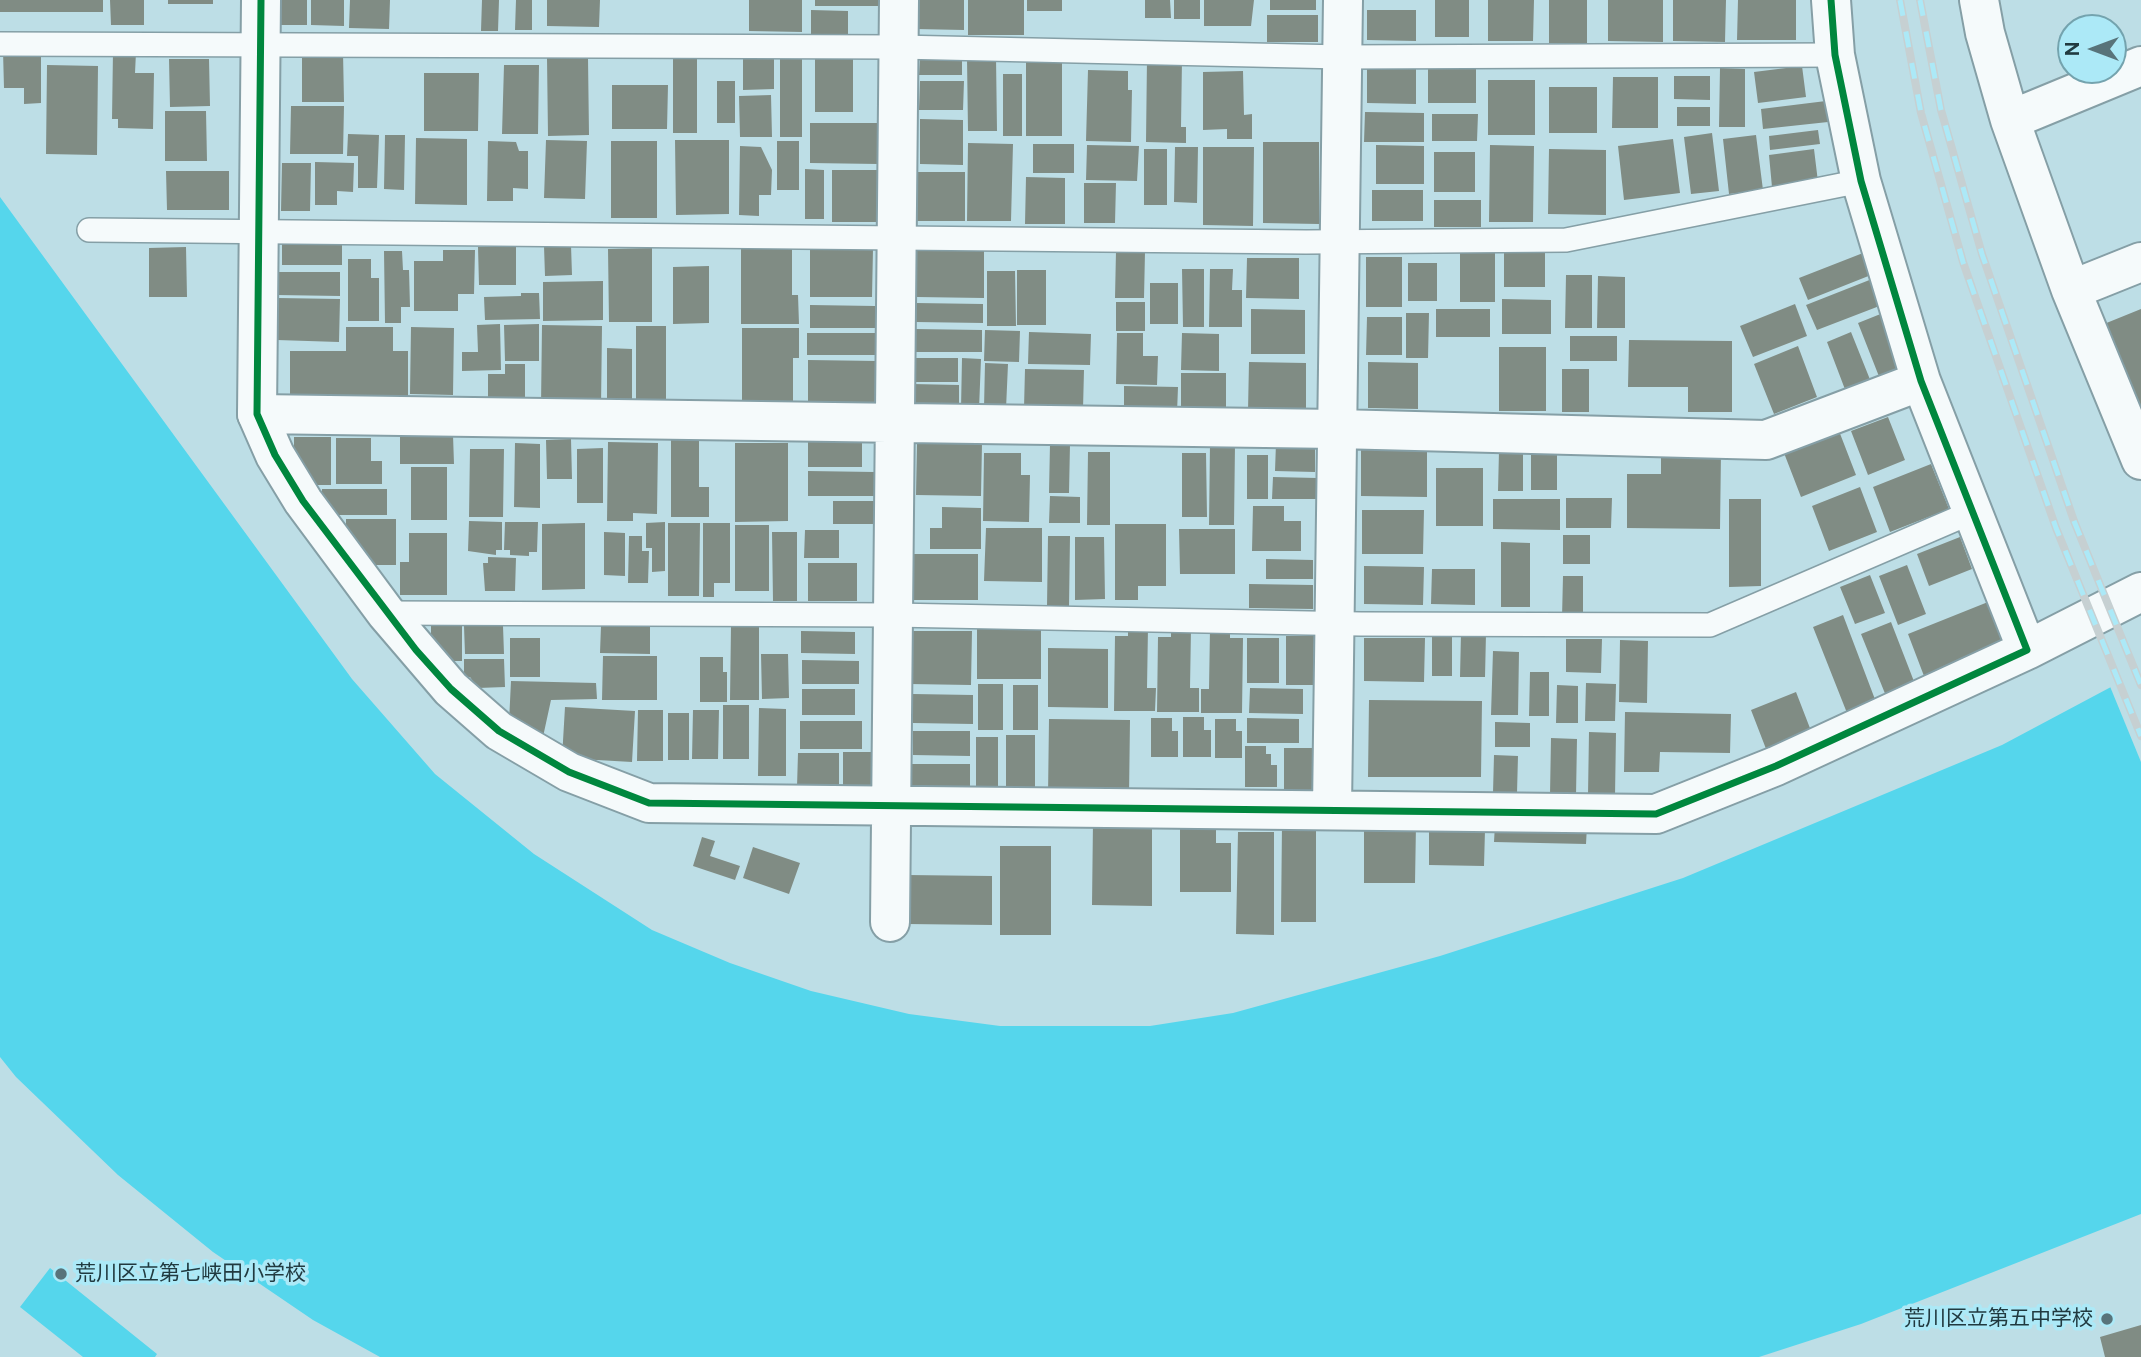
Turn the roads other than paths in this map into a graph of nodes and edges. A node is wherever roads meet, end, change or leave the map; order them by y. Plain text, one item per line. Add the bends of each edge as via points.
1 (261, 0) edge
2 (899, 0) edge
3 (1343, 0) edge
4 (1832, 0) edge
5 (1979, 0) edge
6 (0, 44) edge
7 (260, 44) junction
8 (899, 47) junction
9 (1835, 55) junction
10 (1342, 57) junction
11 (2141, 66) edge
12 (2010, 120) junction
13 (1861, 181) junction
14 (259, 229) junction
15 (89, 230) dead end
16 (896, 237) junction
17 (1340, 242) junction
18 (2141, 262) edge
19 (2071, 290) junction
20 (1921, 381) junction
21 (257, 414) junction
22 (895, 424) junction
23 (1337, 429) junction
24 (2141, 460) edge
25 (1970, 513) junction
26 (2141, 592) edge
27 (386, 613) junction
28 (893, 615) junction
29 (1335, 623) junction
30 (2027, 650) junction
31 (890, 808) junction
32 (1332, 808) junction
33 (890, 922) dead end

1 - 7 street
2 - 8 street
3 - 10 street
4 - 9 street
5 - 12 street
6 - 7 lane
7 - 8 lane
7 - 14 street
8 - 10 lane
8 - 16 street
9 - 10 lane
9 - 13 street
10 - 17 street
11 - 12 street
12 - 19 street
13 - 17 lane via 1566,240
13 - 20 street
14 - 15 lane
14 - 16 lane
14 - 21 street
16 - 17 lane
16 - 22 street
17 - 23 street
18 - 19 street
19 - 24 street
20 - 23 street via 1766,440
20 - 25 street
21 - 22 street
21 - 27 street via 303,501
22 - 23 street
22 - 28 street
23 - 29 street
25 - 29 lane via 1710,625
25 - 30 street
26 - 30 street
27 - 28 lane
27 - 31 street via 451,689 499,731 569,772 649,803
28 - 29 lane
28 - 31 street
29 - 32 street
30 - 32 street via 1776,766 1656,814
31 - 32 street
31 - 33 street

